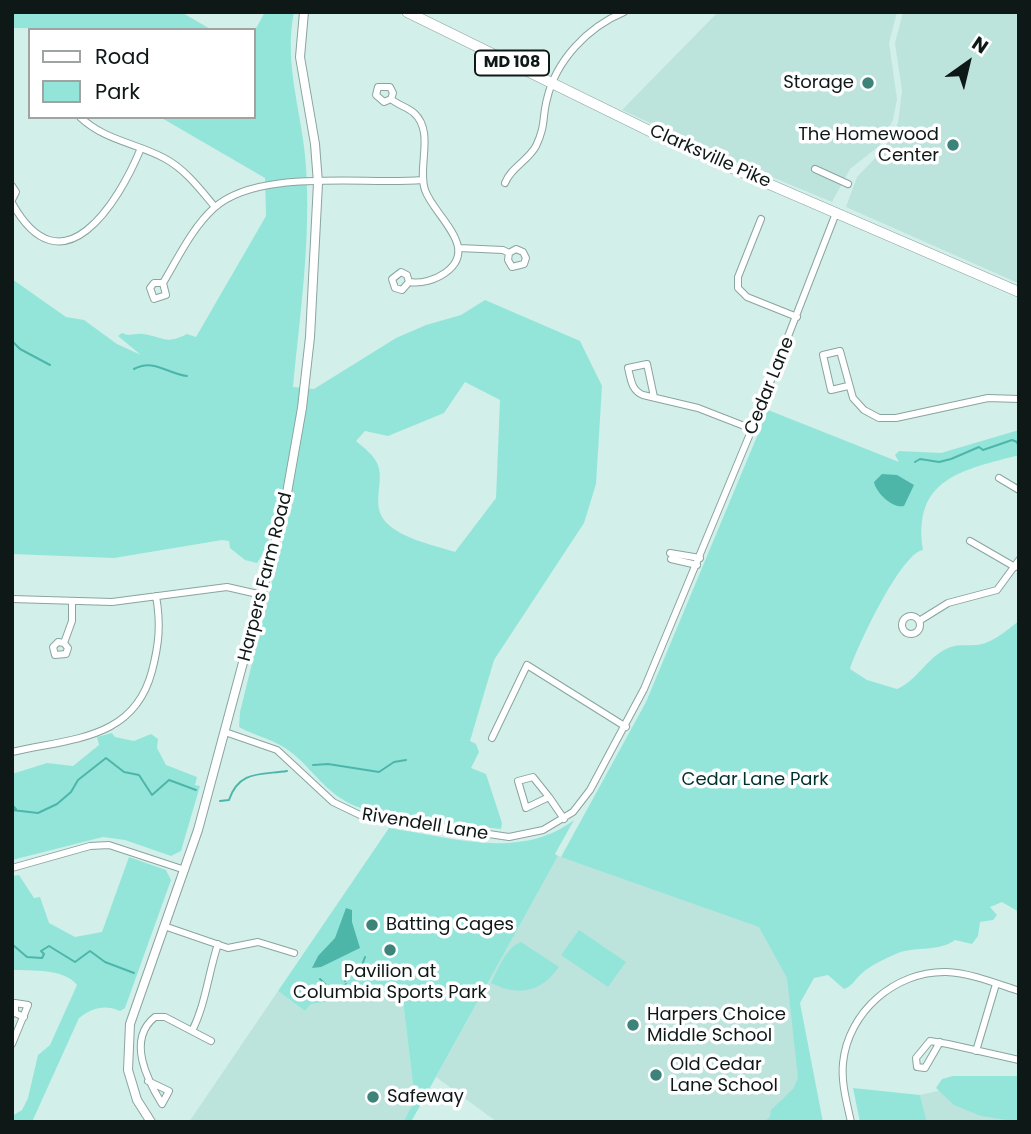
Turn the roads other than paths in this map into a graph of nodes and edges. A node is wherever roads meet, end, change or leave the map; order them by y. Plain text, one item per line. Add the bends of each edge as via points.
1 (304, 12) edge
2 (407, 12) edge
3 (624, 12) edge
4 (554, 83) junction
5 (391, 99) dead end
6 (83, 119) edge
7 (141, 148) junction
8 (815, 170) dead end
9 (422, 180) junction
10 (318, 183) junction
11 (505, 183) dead end
12 (848, 184) dead end
13 (12, 186) edge
14 (12, 202) edge
15 (215, 207) junction
16 (836, 214) junction
17 (761, 219) dead end
18 (459, 248) junction
19 (509, 253) dead end
20 (409, 282) dead end
21 (163, 284) dead end
22 (1019, 292) edge
23 (797, 317) junction
24 (848, 386) junction
25 (654, 397) junction
26 (1019, 399) edge
27 (752, 429) junction
28 (999, 478) dead end
29 (1019, 490) edge
30 (970, 541) dead end
31 (670, 556) dead end
32 (1019, 560) edge
33 (698, 562) junction
34 (1015, 567) junction
35 (262, 595) junction
36 (156, 596) junction
37 (12, 599) edge
38 (72, 602) junction
39 (919, 621) dead end
40 (64, 643) dead end
41 (626, 727) junction
42 (225, 732) junction
43 (492, 738) dead end
44 (12, 752) edge
45 (549, 797) junction
46 (565, 819) junction
47 (12, 868) edge
48 (185, 870) junction
49 (164, 926) junction
50 (218, 944) junction
51 (294, 953) dead end
52 (996, 984) junction
53 (1019, 991) edge
54 (24, 1017) dead end
55 (192, 1031) junction
56 (211, 1041) dead end
57 (940, 1042) junction
58 (12, 1044) edge
59 (976, 1051) junction
60 (1019, 1060) edge
61 (148, 1081) dead end
62 (150, 1122) edge
63 (851, 1122) edge

1 - 10 main road, Harpers Farm Road via 300,57
2 - 4 main road, Clarksville Pike / MD 108
3 - 4 street via 584,37
4 - 11 street via 533,152
4 - 16 main road, Clarksville Pike / MD 108
5 - 9 street via 411,111 423,127
6 - 7 street via 104,135
7 - 14 street via 119,193 87,231 73,240 41,238 24,223
7 - 15 street via 183,171
8 - 12 street
9 - 10 street
9 - 18 street via 432,204 456,235
10 - 15 street via 261,185
10 - 35 main road, Harpers Farm Road via 302,408 290,482
13 - 14 street via 16,192
15 - 21 street
16 - 22 main road, Clarksville Pike / MD 108
16 - 23 street, Cedar Lane
17 - 23 street via 738,288 747,297
18 - 19 street
18 - 20 street via 448,271 423,283
23 - 27 street, Cedar Lane
24 - 24 street via 840,351 822,355 831,390
24 - 26 street via 864,410 887,418 988,398
25 - 25 street via 635,391 628,368 647,364
25 - 27 street
27 - 33 street, Cedar Lane
28 - 29 street
30 - 34 street
31 - 33 street
32 - 34 street
33 - 41 street, Cedar Lane
34 - 39 street via 1003,586 991,594 948,603
35 - 36 street via 226,587
35 - 42 main road, Harpers Farm Road
36 - 38 street
36 - 44 street via 160,638 146,691 134,712 105,730
37 - 38 street
38 - 40 street via 72,621
41 - 43 street via 527,665
41 - 46 street, Cedar Lane via 584,799
42 - 46 street, Rivendell Lane via 277,750 333,803 359,816 495,836 535,833
42 - 48 main road, Harpers Farm Road
45 - 45 street via 533,777 518,781 526,808
45 - 46 street
47 - 48 street via 109,845
48 - 49 main road, Harpers Farm Road
49 - 50 street
49 - 62 main road, Harpers Farm Road via 133,1012 126,1050 131,1085
50 - 51 street via 233,949 258,942
50 - 55 street via 205,1004
52 - 53 street
52 - 59 street
52 - 63 street via 956,973 935,973 898,984 871,1004 856,1024 844,1054 843,1081
54 - 58 street
55 - 56 street
55 - 61 street via 165,1017 151,1020 141,1056
57 - 57 street via 926,1043 916,1058 918,1067 925,1068
57 - 59 street
59 - 60 street

